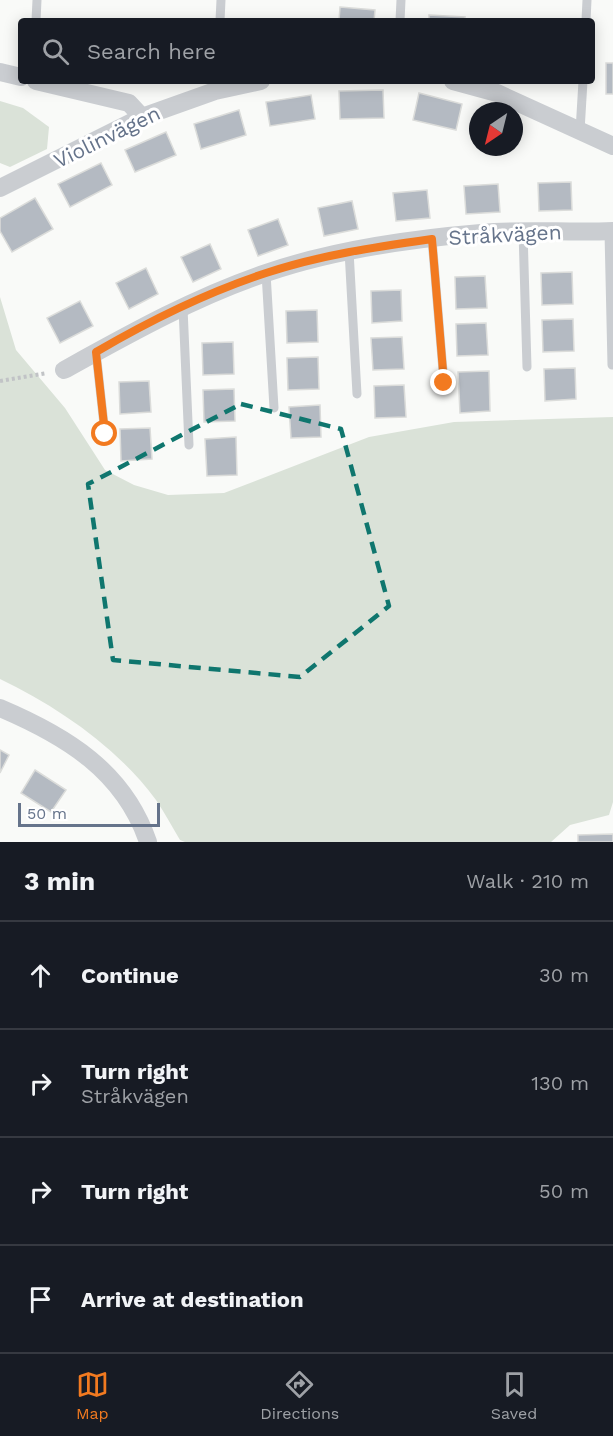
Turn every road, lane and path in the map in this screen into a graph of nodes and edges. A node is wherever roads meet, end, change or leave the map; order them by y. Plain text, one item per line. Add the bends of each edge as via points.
1 (37, 0) edge
2 (221, 0) edge
3 (401, 0) edge
4 (587, 0) edge
5 (36, 18) edge
6 (220, 18) edge
7 (400, 18) edge
8 (586, 18) edge
9 (0, 72) edge
10 (18, 76) edge
11 (49, 84) edge
12 (233, 84) edge
13 (464, 84) edge
14 (582, 84) edge
15 (215, 86) edge
16 (142, 117) junction
17 (580, 131) junction
18 (613, 146) edge
19 (0, 188) edge
20 (522, 231) junction
21 (611, 231) edge
22 (432, 239) junction
23 (349, 251) junction
24 (266, 273) junction
25 (183, 308) junction
26 (96, 352) junction
27 (612, 365) edge
28 (527, 367) dead end
29 (64, 370) joint
30 (0, 381) edge
31 (444, 383) dead end
32 (357, 394) dead end
33 (274, 408) dead end
34 (105, 434) dead end
35 (189, 445) dead end
36 (0, 708) edge
37 (148, 842) edge

1 - 5 lane
2 - 6 lane
3 - 7 lane
4 - 8 lane
9 - 10 street
11 - 16 street via 129,103
12 - 15 street, Violinvägen
13 - 17 street via 497,93
14 - 17 lane
15 - 16 street, Violinvägen
16 - 19 street, Violinvägen
17 - 18 street
20 - 21 street, Stråkvägen
20 - 22 street, Stråkvägen
20 - 28 lane
21 - 27 lane
22 - 23 street, Stråkvägen
22 - 31 lane
23 - 24 street, Stråkvägen
23 - 32 lane
24 - 25 street, Stråkvägen
24 - 33 lane
25 - 26 street, Stråkvägen
25 - 35 lane
26 - 29 street, Stråkvägen
26 - 34 lane
29 - 30 path
36 - 37 street via 67,742 109,775 139,815

